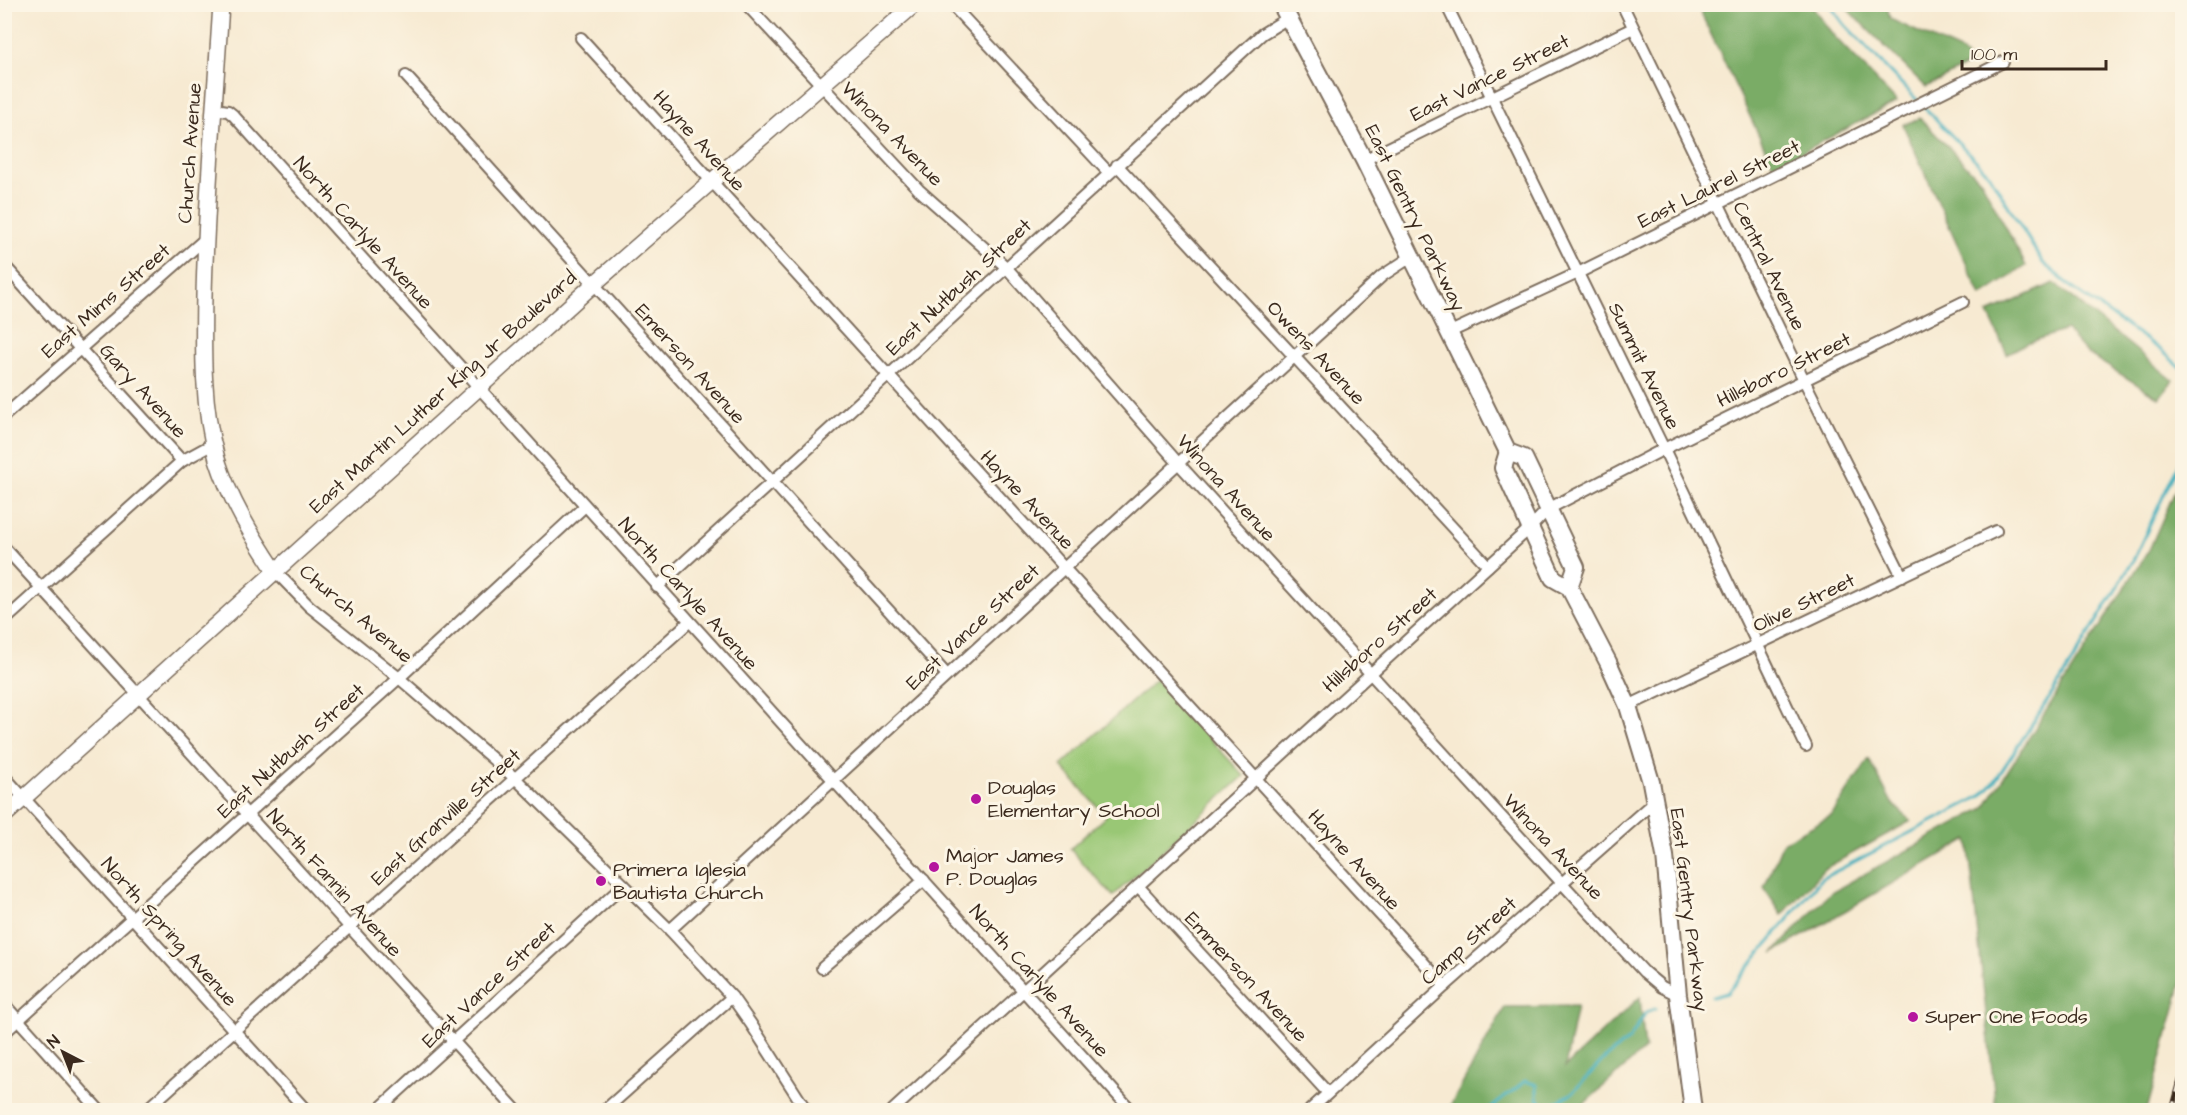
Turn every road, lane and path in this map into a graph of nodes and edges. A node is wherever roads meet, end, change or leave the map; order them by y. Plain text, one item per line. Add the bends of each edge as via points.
1 (221, 4) edge
2 (746, 4) edge
3 (915, 4) edge
4 (951, 4) edge
5 (1446, 4) edge
6 (1622, 4) edge
7 (1284, 11) edge
8 (1633, 28) junction
9 (581, 38) dead end
10 (2003, 62) dead end
11 (406, 76) dead end
12 (822, 86) junction
13 (1491, 97) junction
14 (215, 110) junction
15 (1364, 160) junction
16 (1113, 169) junction
17 (712, 182) junction
18 (1719, 204) junction
19 (205, 238) junction
20 (1411, 257) junction
21 (4, 265) edge
22 (1006, 267) junction
23 (1578, 273) junction
24 (594, 284) junction
25 (1963, 302) dead end
26 (1448, 333) junction
27 (80, 348) junction
28 (1294, 357) junction
29 (888, 377) junction
30 (1804, 380) junction
31 (478, 388) junction
32 (4, 416) edge
33 (213, 444) junction
34 (1664, 449) junction
35 (1508, 452) junction
36 (182, 461) junction
37 (1179, 464) junction
38 (772, 482) junction
39 (585, 506) junction
40 (1548, 509) junction
41 (1530, 528) junction
42 (1996, 531) dead end
43 (4, 547) edge
44 (1488, 566) junction
45 (1064, 567) junction
46 (276, 572) junction
47 (1902, 576) junction
48 (42, 587) junction
49 (657, 587) junction
50 (1569, 587) junction
51 (4, 621) edge
52 (689, 622) junction
53 (1759, 645) junction
54 (1370, 673) junction
55 (947, 675) junction
56 (399, 678) junction
57 (138, 696) junction
58 (1628, 706) junction
59 (1806, 746) dead end
60 (4, 776) edge
61 (516, 779) junction
62 (1256, 779) junction
63 (833, 781) junction
64 (25, 798) junction
65 (1655, 801) junction
66 (248, 814) junction
67 (4, 816) edge
68 (924, 880) junction
69 (1561, 882) junction
70 (624, 885) junction
71 (1138, 886) junction
72 (132, 917) junction
73 (350, 928) junction
74 (669, 930) junction
75 (822, 968) dead end
76 (1445, 986) junction
77 (1023, 991) junction
78 (1678, 995) junction
79 (732, 997) junction
80 (4, 1005) edge
81 (19, 1020) junction
82 (234, 1032) junction
83 (4, 1034) edge
84 (454, 1042) junction
85 (1328, 1093) junction
86 (1125, 1108) edge
87 (99, 1110) edge
88 (146, 1110) edge
89 (306, 1110) edge
90 (378, 1110) edge
91 (516, 1110) edge
92 (605, 1110) edge
93 (806, 1110) edge
94 (893, 1110) edge
95 (1310, 1110) edge
96 (1693, 1110) edge

1 - 14 main road, Church Avenue
2 - 12 street, Winona Avenue
3 - 12 main road, East Martin Luther King Jr Boulevard
4 - 16 street, Owens Avenue
5 - 13 street, Summit Avenue
6 - 8 street, Central Avenue
7 - 15 main road, East Gentry Parkway
7 - 16 street, East Nutbush Street
8 - 13 street, East Vance Street
8 - 18 street, Central Avenue
9 - 17 street, Hayne Avenue
10 - 18 street, East Laurel Street
11 - 24 street, Emerson Avenue
12 - 17 main road, East Martin Luther King Jr Boulevard
12 - 22 street, Winona Avenue via 918,190
13 - 15 street, East Vance Street
13 - 23 street, Summit Avenue
14 - 19 main road, Church Avenue
14 - 31 street, North Carlyle Avenue via 233,115
15 - 20 main road, East Gentry Parkway
16 - 22 street, East Nutbush Street
16 - 28 street, Owens Avenue
17 - 24 main road, East Martin Luther King Jr Boulevard
17 - 29 street, Hayne Avenue
18 - 23 street, East Laurel Street
18 - 30 street, Central Avenue
19 - 27 street, East Mims Street
19 - 33 main road, Church Avenue via 204,352
20 - 26 main road, East Gentry Parkway
20 - 28 street, East Vance Street via 1382,276
21 - 27 street, Gary Avenue
22 - 29 street, East Nutbush Street
22 - 37 street, Winona Avenue
23 - 26 street, East Laurel Street
23 - 34 street, Summit Avenue
24 - 31 main road, East Martin Luther King Jr Boulevard
24 - 38 street, Emerson Avenue
25 - 30 street, Hillsboro Street
26 - 35 main road, East Gentry Parkway
27 - 32 street, East Mims Street
27 - 36 street, Gary Avenue
28 - 37 street, East Vance Street
28 - 44 street, Owens Avenue
29 - 38 street, East Nutbush Street
29 - 45 street, Hayne Avenue
30 - 34 street, Hillsboro Street
30 - 47 street, Central Avenue
31 - 39 street, North Carlyle Avenue
31 - 46 main road, East Martin Luther King Jr Boulevard
33 - 36 street
33 - 46 main road, Church Avenue via 238,511
34 - 40 street, Hillsboro Street
34 - 53 street, Summit Avenue
35 - 40 main road, East Gentry Parkway via 1524,458
35 - 41 main road, East Gentry Parkway via 1503,468
36 - 48 street
37 - 45 street, East Vance Street
37 - 54 street, Winona Avenue
38 - 49 street, East Nutbush Street
38 - 55 street, Emerson Avenue
39 - 49 street, North Carlyle Avenue
39 - 56 street, East Nutbush Street
40 - 41 street, Hillsboro Street
40 - 50 main road, East Gentry Parkway via 1576,567
41 - 44 street, Hillsboro Street
41 - 50 main road, East Gentry Parkway via 1553,578
42 - 47 street, Olive Street
43 - 48 street, North Fannin Avenue
44 - 54 street, Hillsboro Street
45 - 55 street, East Vance Street
45 - 62 street, Hayne Avenue
46 - 56 street, Church Avenue via 309,606
46 - 57 main road, East Martin Luther King Jr Boulevard
47 - 53 street, Olive Street
48 - 51 street
48 - 57 street, North Fannin Avenue
49 - 52 street, North Carlyle Avenue
50 - 58 main road, East Gentry Parkway
52 - 61 street, East Granville Street
52 - 63 street, North Carlyle Avenue
53 - 58 street, Olive Street
53 - 59 street, Summit Avenue
54 - 62 street, Hillsboro Street
54 - 69 street, Winona Avenue
55 - 63 street, East Vance Street
56 - 61 street, Church Avenue
56 - 66 street, East Nutbush Street
57 - 64 main road, East Martin Luther King Jr Boulevard
57 - 66 street, North Fannin Avenue
58 - 65 main road, East Gentry Parkway
60 - 64 street, North Spring Avenue
61 - 70 street, Church Avenue
61 - 73 street, East Granville Street
62 - 71 street, Hillsboro Street
62 - 76 street, Hayne Avenue
63 - 68 street, North Carlyle Avenue
63 - 74 street, East Vance Street
64 - 67 main road, East Martin Luther King Jr Boulevard
64 - 72 street, North Spring Avenue
65 - 69 street, Camp Street
65 - 78 main road, East Gentry Parkway via 1666,864
66 - 72 street, East Nutbush Street
66 - 73 street, North Fannin Avenue
68 - 75 street
68 - 77 street, North Carlyle Avenue
69 - 76 street, Camp Street
69 - 78 street, Winona Avenue via 1644,972
70 - 74 street, Church Avenue
70 - 84 street, East Vance Street
71 - 77 street, Hillsboro Street
71 - 85 street, Emmerson Avenue
72 - 81 street, East Nutbush Street
72 - 82 street, North Spring Avenue
73 - 82 street, East Granville Street
73 - 84 street, North Fannin Avenue
74 - 79 street, Church Avenue
76 - 85 street, Camp Street
77 - 86 street, North Carlyle Avenue
77 - 94 street, Hillsboro Street
78 - 96 main road, East Gentry Parkway
79 - 92 street
79 - 93 street, Church Avenue
80 - 81 street
81 - 83 street, East Nutbush Street
81 - 87 street
82 - 88 street, East Granville Street
82 - 89 street, North Spring Avenue
84 - 90 street, East Vance Street
84 - 91 street, North Fannin Avenue
85 - 95 street, Camp Street

